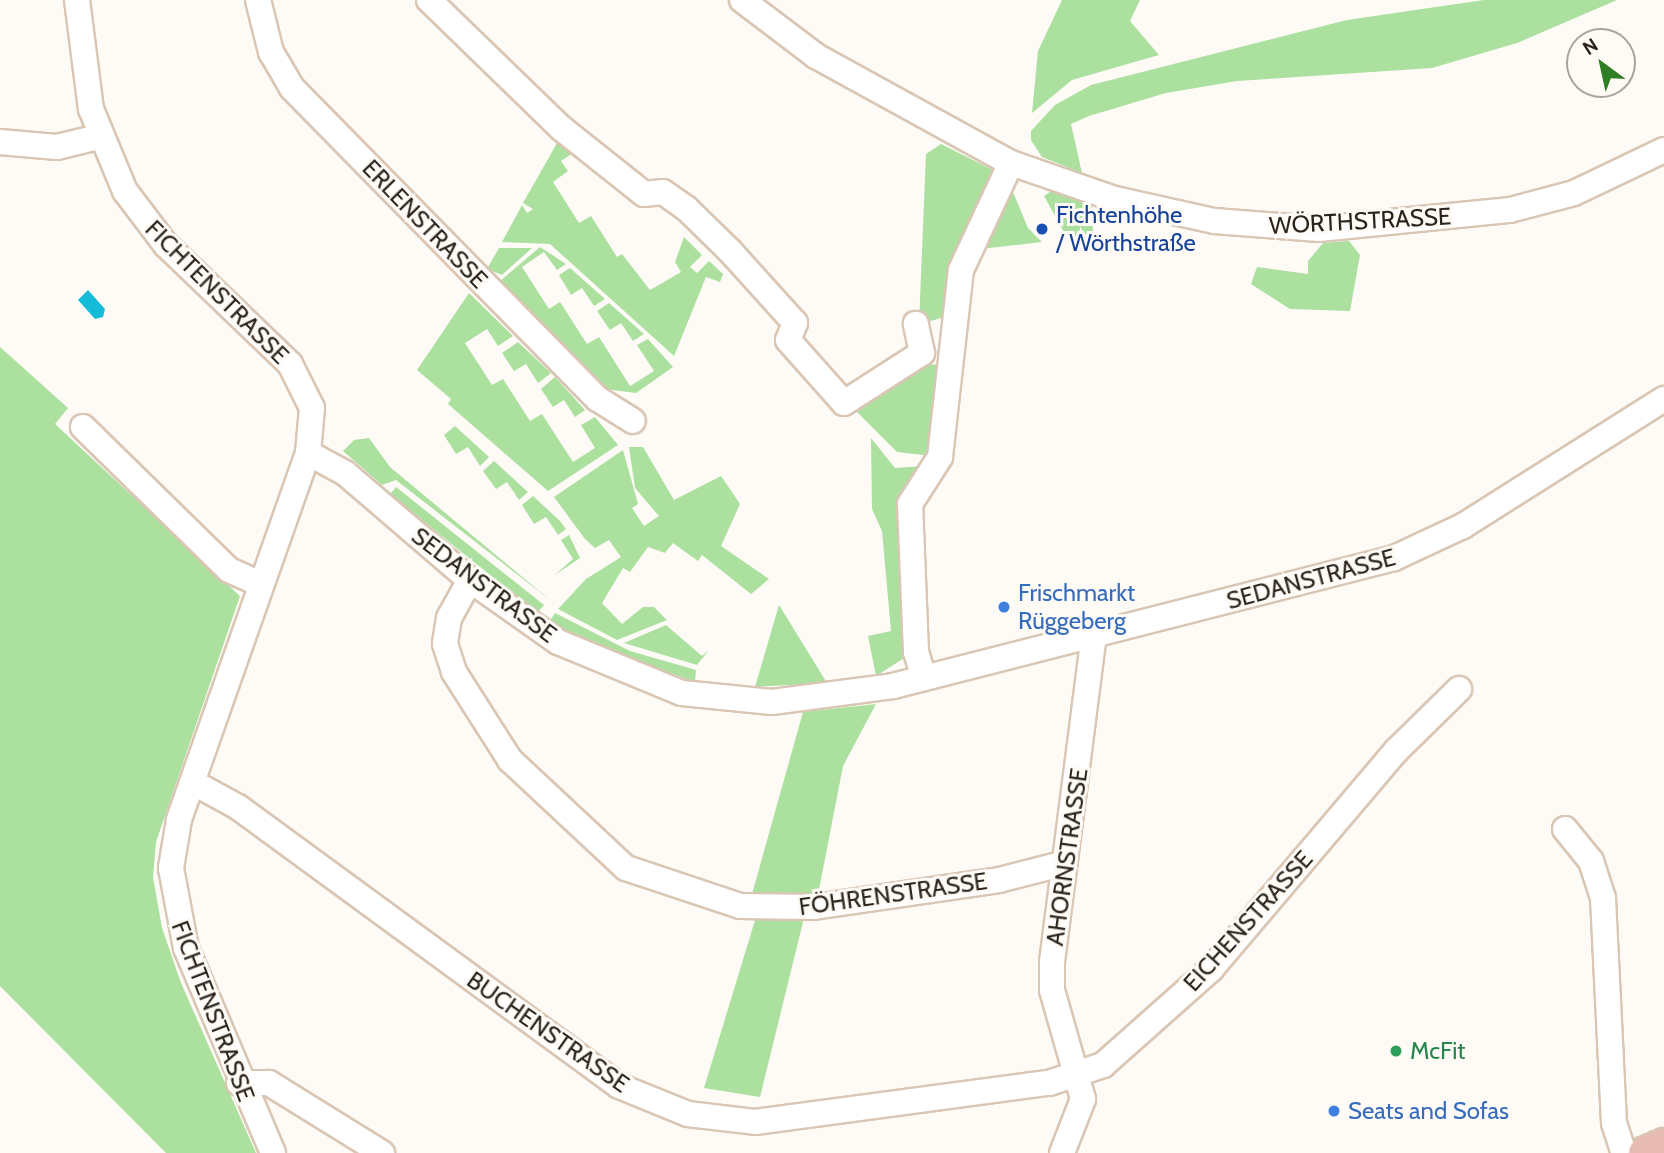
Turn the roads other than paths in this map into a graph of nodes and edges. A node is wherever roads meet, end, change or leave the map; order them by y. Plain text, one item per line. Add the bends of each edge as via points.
1 (77, 0) edge
2 (258, 0) edge
3 (429, 0) edge
4 (742, 0) edge
5 (98, 137) junction
6 (0, 142) edge
7 (1664, 150) edge
8 (1011, 163) junction
9 (916, 324) dead end
10 (1664, 399) edge
11 (633, 421) dead end
12 (83, 427) dead end
13 (308, 453) junction
14 (470, 580) junction
15 (260, 584) junction
16 (1094, 636) junction
17 (924, 678) junction
18 (1459, 689) dead end
19 (194, 783) junction
20 (1565, 829) dead end
21 (1065, 863) junction
22 (1080, 1074) junction
23 (239, 1083) junction
24 (1664, 1145) edge
25 (273, 1153) edge
26 (382, 1153) edge
27 (1062, 1153) edge
28 (1623, 1153) edge
29 (1645, 1153) edge

1 - 5 street, FICHTENSTRASSE via 80,57
2 - 11 street, ERLENSTRASSE via 271,52 292,88 598,398
3 - 9 street via 561,128 644,194 663,192 686,208 795,324 788,340 844,403 922,353
4 - 8 street, WÖRTHSTRASSE via 816,56 934,126
5 - 6 street via 57,147
5 - 13 street, FICHTENSTRASSE via 152,228 299,375 312,408
7 - 8 street, WÖRTHSTRASSE via 1574,193 1510,210 1319,229 1271,229 1164,211
8 - 17 street via 961,270 936,465 910,504 915,620
10 - 16 street, SEDANSTRASSE via 1426,546
12 - 15 street via 229,570
13 - 14 street, SEDANSTRASSE via 345,473
13 - 15 street, FICHTENSTRASSE
14 - 17 street, SEDANSTRASSE via 558,642 682,693 798,701
14 - 21 street, FÖHRENSTRASSE via 449,618 445,644 454,673 510,760 626,868 740,906 814,907 999,880
15 - 19 street, FICHTENSTRASSE
16 - 17 street, SEDANSTRASSE
16 - 21 street, AHORNSTRASSE
18 - 22 street, EICHENSTRASSE via 1397,750 1211,969 1117,1053
19 - 22 street, BUCHENSTRASSE via 238,807 619,1086 688,1114 717,1121 800,1119
19 - 23 street, FICHTENSTRASSE via 173,845 172,892 186,948
20 - 28 street via 1591,861 1603,898 1614,1124
21 - 22 street, AHORNSTRASSE via 1052,990
22 - 27 street via 1081,1111
23 - 25 street, FICHTENSTRASSE
23 - 26 street via 269,1083
24 - 29 main road

